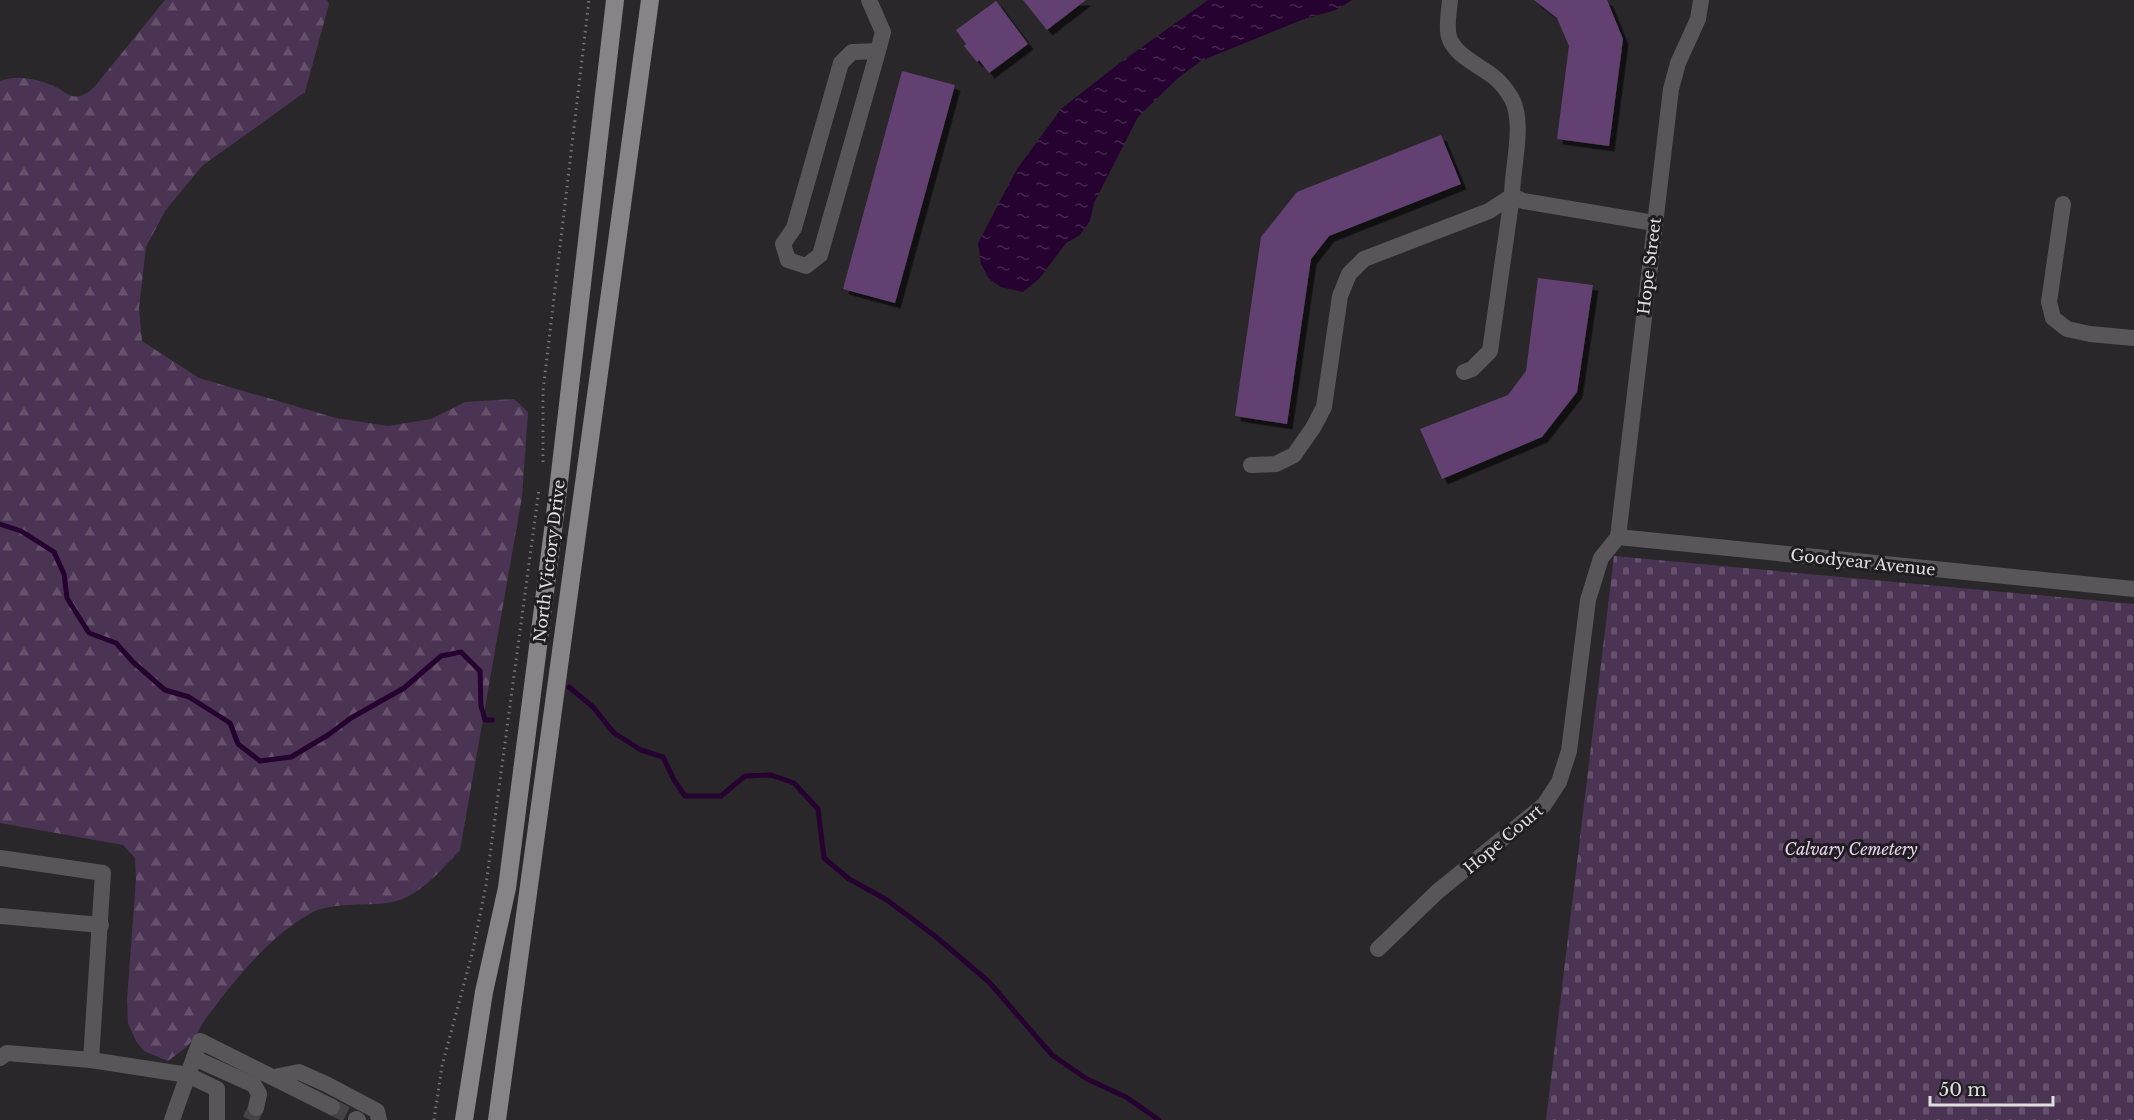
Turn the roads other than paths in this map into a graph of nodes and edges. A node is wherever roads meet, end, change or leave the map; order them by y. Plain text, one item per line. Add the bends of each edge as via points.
1 (615, 0) edge
2 (650, 0) edge
3 (869, 0) edge
4 (1450, 0) edge
5 (1701, 0) edge
6 (878, 51) junction
7 (1512, 196) junction
8 (2062, 204) dead end
9 (1654, 223) junction
10 (2134, 338) edge
11 (1464, 372) dead end
12 (1251, 465) dead end
13 (1618, 537) junction
14 (2134, 588) edge
15 (0, 858) edge
16 (0, 916) edge
17 (101, 925) junction
18 (1378, 949) dead end
19 (0, 1058) edge
20 (194, 1058) junction
21 (91, 1060) junction
22 (188, 1075) junction
23 (274, 1077) junction
24 (332, 1107) tunnel mouth
25 (256, 1108) tunnel mouth
26 (172, 1120) edge
27 (218, 1120) edge
28 (379, 1120) edge
29 (464, 1120) edge
30 (497, 1120) edge

1 - 29 main road, North Victory Drive via 507,888 484,992
2 - 30 main road, North Victory Drive
3 - 6 street via 883,32
4 - 7 street via 1450,39 1470,61 1496,78 1512,99 1518,116
5 - 9 street, Hope Street via 1698,19 1671,89
6 - 6 street via 820,255 806,266 788,260 783,244 794,228 841,63 852,52
7 - 9 street
7 - 11 street via 1490,351
7 - 12 street via 1490,211 1364,259 1349,274 1340,296 1324,406 1313,428 1294,455 1276,464
8 - 10 street via 2049,302 2053,318 2067,329
9 - 13 street, Hope Street
13 - 14 street, Goodyear Avenue
13 - 18 street, Hope Court via 1601,558 1588,600 1569,751 1559,782 1544,805 1437,892
15 - 17 street via 103,873
16 - 17 street
17 - 21 street
19 - 21 street via 7,1053
20 - 22 street
20 - 23 street via 200,1041
20 - 25 street via 254,1085 259,1094
21 - 22 street
22 - 26 street
22 - 27 street via 217,1089
23 - 24 street
23 - 28 street via 299,1072 377,1111

